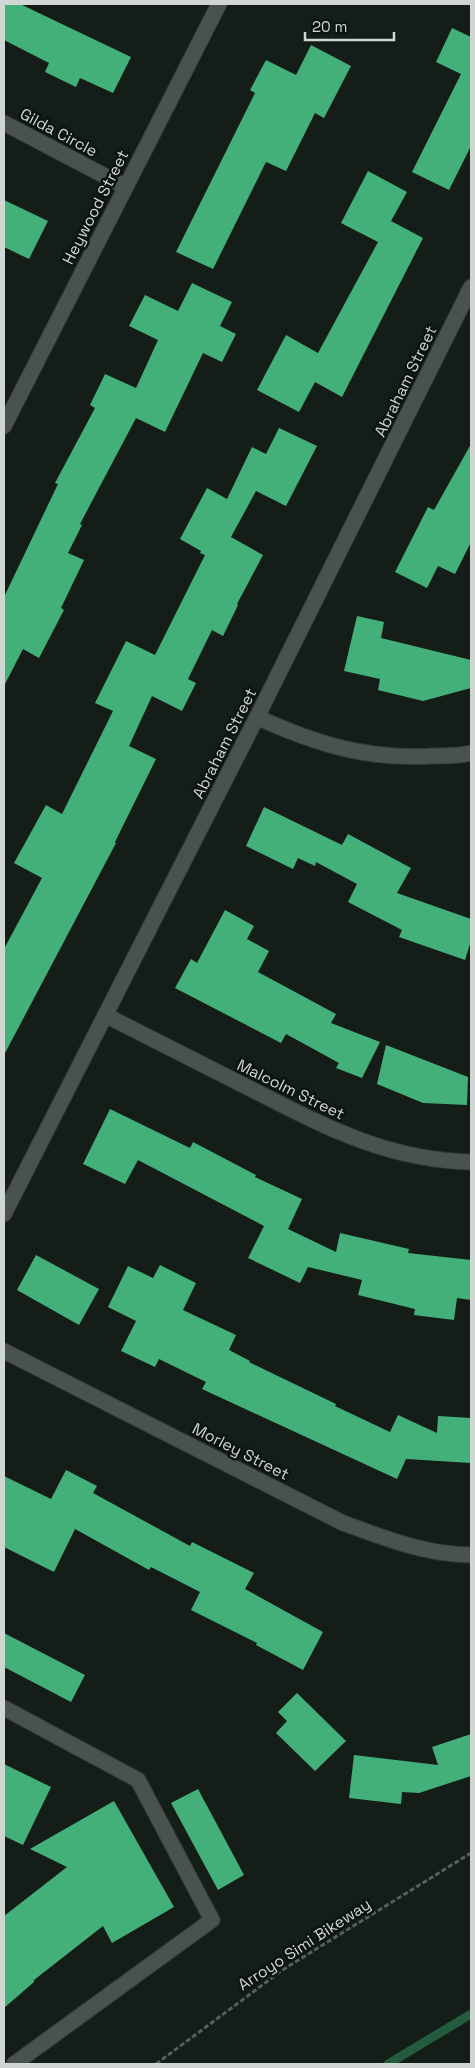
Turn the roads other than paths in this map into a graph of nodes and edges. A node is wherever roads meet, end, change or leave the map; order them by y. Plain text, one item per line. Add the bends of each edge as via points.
1 (218, 4) edge
2 (4, 123) edge
3 (124, 186) junction
4 (471, 287) edge
5 (4, 426) edge
6 (257, 717) junction
7 (471, 754) edge
8 (105, 1015) junction
9 (471, 1162) edge
10 (4, 1214) edge
11 (4, 1351) edge
12 (471, 1555) edge
13 (4, 1708) edge
14 (14, 2064) edge

1 - 3 street, Heywood Street
2 - 3 street, Gilda Circle
3 - 5 street, Heywood Street
4 - 6 street, Abraham Street
6 - 7 street via 297,736 355,752 403,758
6 - 8 street, Abraham Street
8 - 9 street, Malcolm Street via 331,1130 391,1152
8 - 10 street, Abraham Street
11 - 12 street, Morley Street via 343,1523 399,1544
13 - 14 street via 138,1780 212,1920

